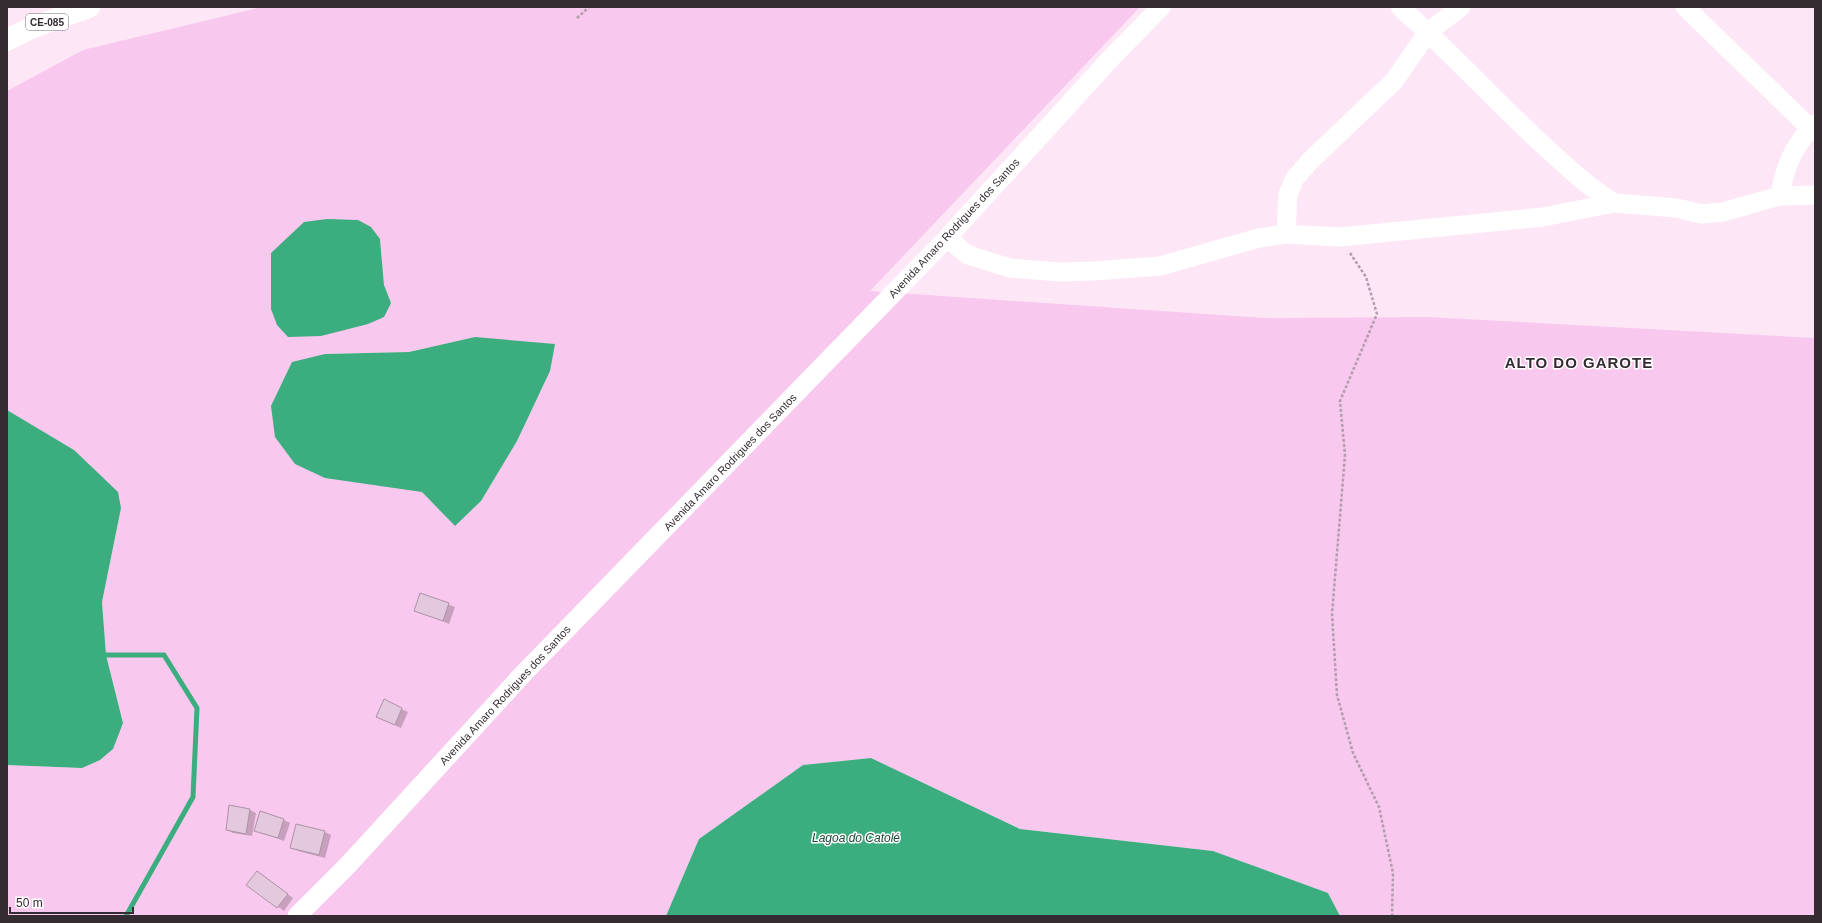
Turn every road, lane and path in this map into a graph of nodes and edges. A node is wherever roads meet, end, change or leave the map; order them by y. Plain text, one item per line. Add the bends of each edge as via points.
1 (89, 7) edge
2 (589, 7) edge
3 (1162, 7) edge
4 (1400, 7) edge
5 (1461, 7) edge
6 (1685, 7) edge
7 (577, 18) dead end
8 (1428, 32) junction
9 (7, 40) edge
10 (1813, 127) edge
11 (1815, 195) edge
12 (1780, 196) junction
13 (1614, 203) junction
14 (1286, 234) junction
15 (1340, 237) junction
16 (947, 238) junction
17 (297, 916) edge
18 (1392, 916) edge

1 - 9 highway, CE-085 via 31,28
2 - 7 path
3 - 16 street, Avenida Amaro Rodrigues dos Santos
4 - 8 street
5 - 8 street
6 - 10 street
8 - 13 street via 1502,108 1588,186
8 - 14 street via 1394,81 1295,178 1288,194
10 - 12 street via 1799,142 1788,163
11 - 12 street
12 - 13 street via 1711,214 1677,208
13 - 15 street via 1536,218
14 - 15 street
14 - 16 street via 1259,238 1160,266 1060,272 1016,269 982,261 968,255
15 - 18 path via 1366,277 1377,314 1340,401 1345,455 1332,614 1336,695 1353,753 1380,807 1393,873
16 - 17 street, Avenida Amaro Rodrigues dos Santos via 524,674

